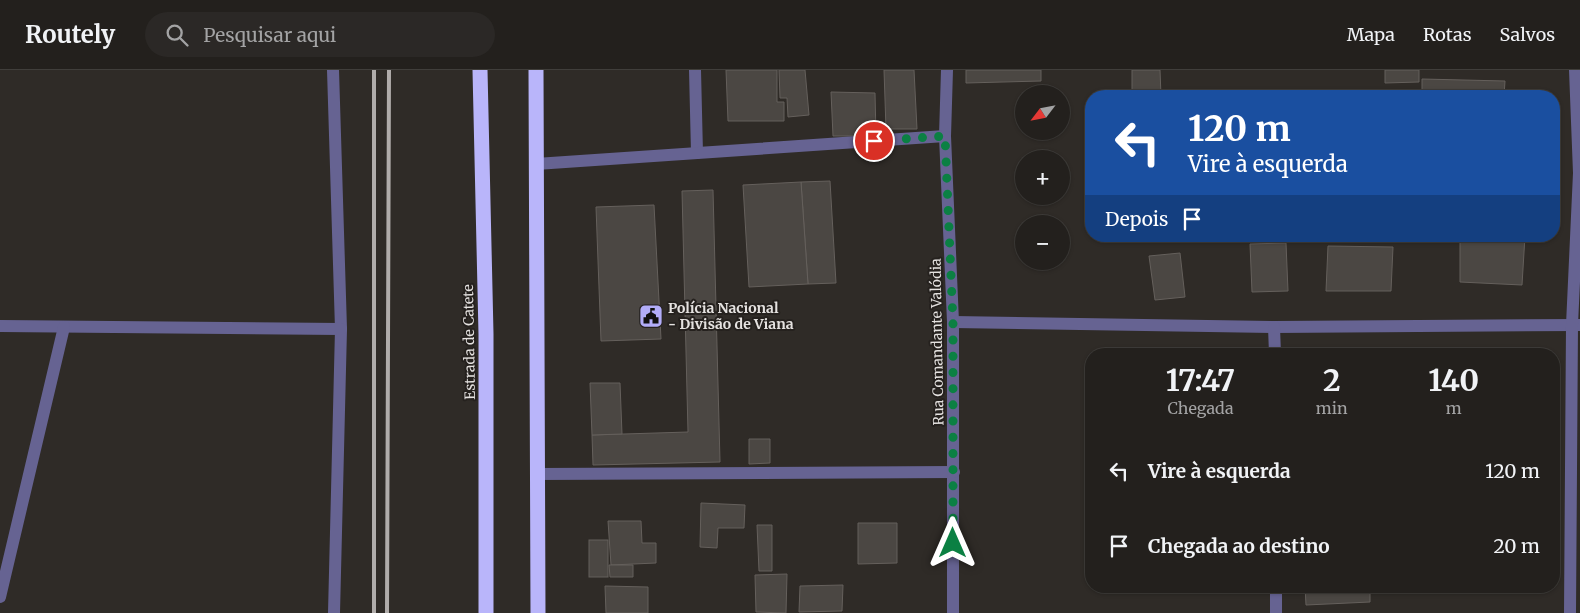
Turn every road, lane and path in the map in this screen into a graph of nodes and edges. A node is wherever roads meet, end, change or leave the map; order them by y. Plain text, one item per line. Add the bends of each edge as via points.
1 (333, 70) edge
2 (480, 70) edge
3 (536, 70) edge
4 (695, 70) edge
5 (948, 70) edge
6 (1575, 70) edge
7 (945, 136) junction
8 (697, 153) junction
9 (536, 164) junction
10 (953, 322) junction
11 (1576, 325) edge
12 (0, 326) edge
13 (1274, 326) junction
14 (64, 327) junction
15 (341, 329) junction
16 (1274, 348) edge
17 (954, 472) junction
18 (536, 474) junction
19 (1276, 593) edge
20 (0, 597) edge
21 (334, 613) edge
22 (486, 613) edge
23 (538, 613) edge
24 (953, 613) edge
25 (1276, 613) edge
26 (1570, 613) edge

1 - 15 street
2 - 22 highway, Estrada de Catete via 486,334
3 - 9 highway
4 - 8 street
5 - 7 street, Rua Comandante Valódia
6 - 11 street via 1579,172
7 - 8 street
7 - 10 street, Rua Comandante Valódia
8 - 9 street
9 - 18 highway
10 - 13 street
10 - 17 street, Rua Comandante Valódia
11 - 13 street
11 - 26 street
12 - 14 street
13 - 16 street
14 - 15 street
14 - 20 street
15 - 21 street
17 - 18 street
17 - 24 street, Rua Comandante Valódia
18 - 23 highway
19 - 25 street

